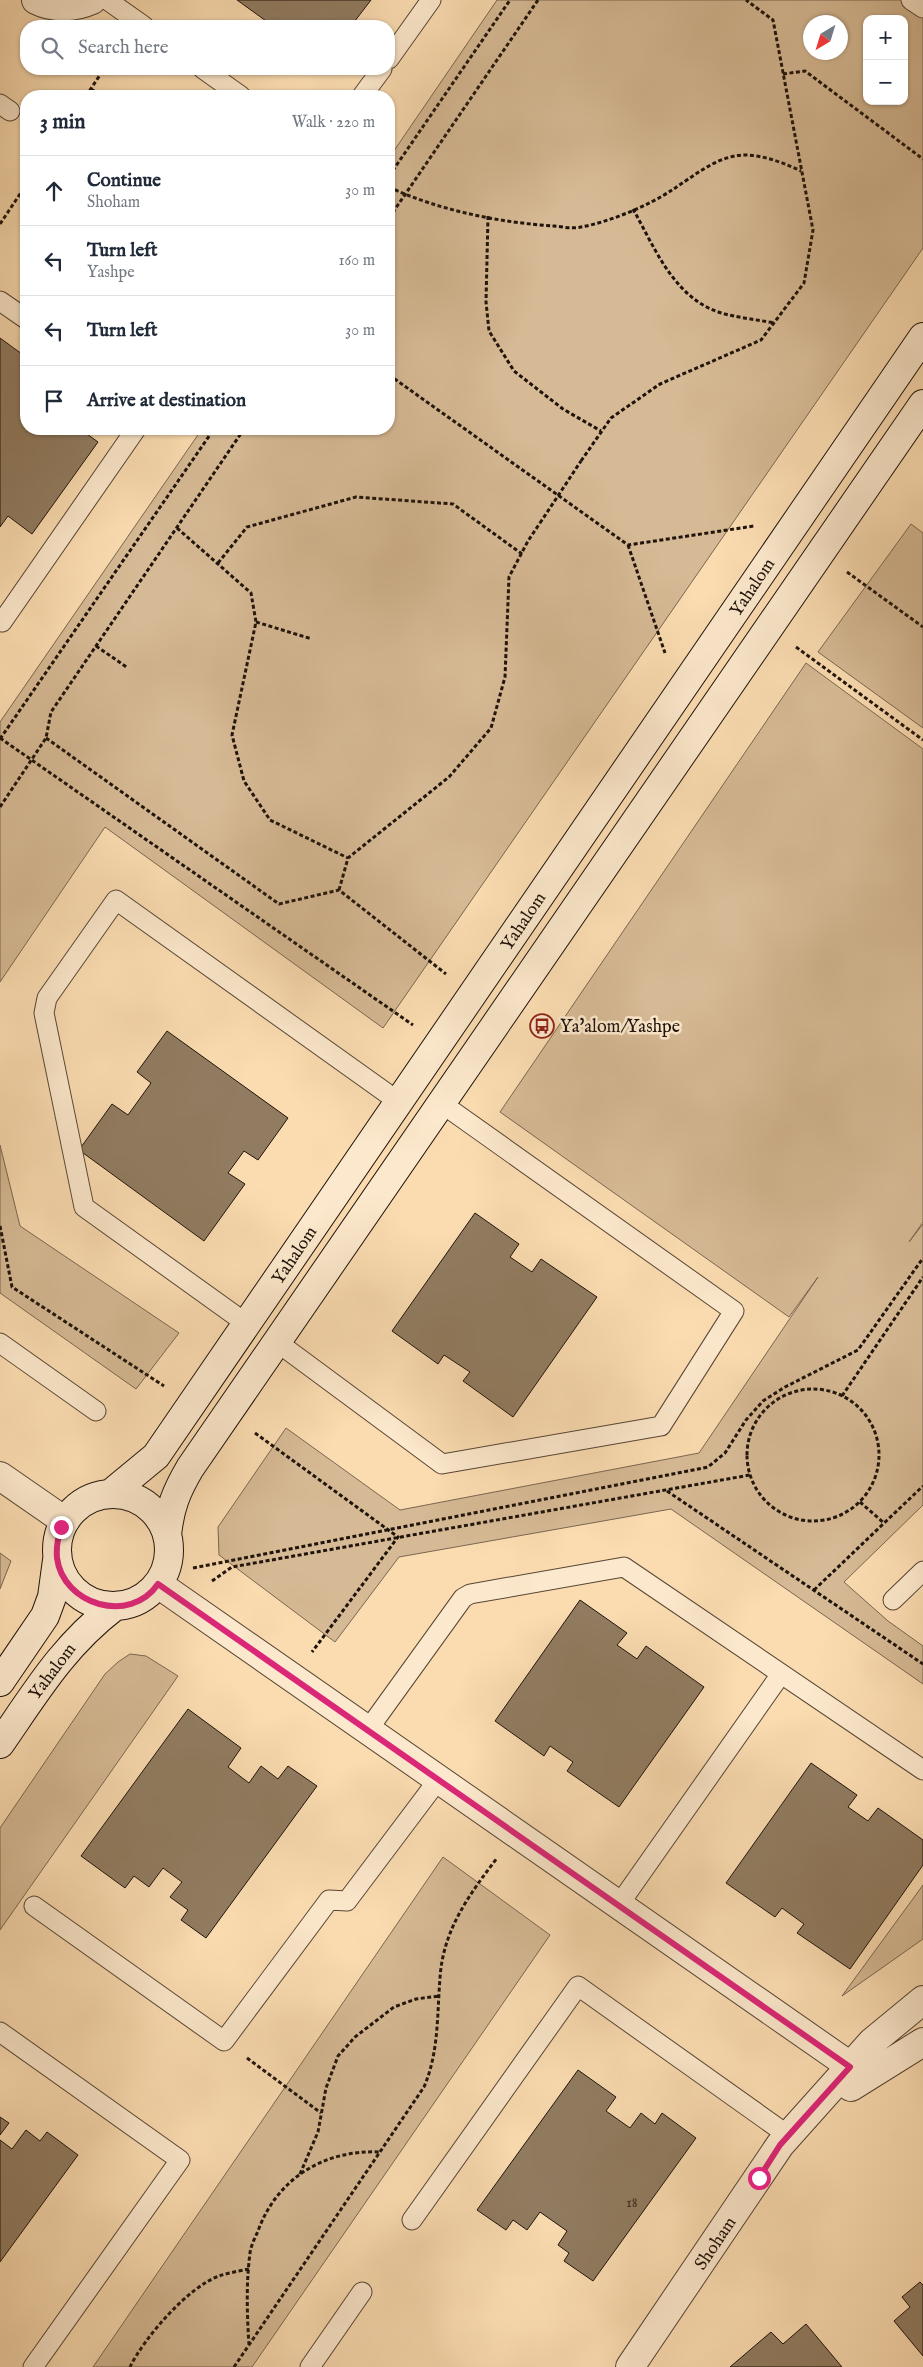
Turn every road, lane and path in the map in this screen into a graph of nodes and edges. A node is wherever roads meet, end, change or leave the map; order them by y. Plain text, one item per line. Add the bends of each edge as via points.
1 (36, 0) edge
2 (92, 0) edge
3 (107, 0) edge
4 (431, 0) edge
5 (510, 0) edge
6 (538, 0) edge
7 (746, 0) edge
8 (911, 0) edge
9 (923, 8) edge
10 (135, 20) edge
11 (395, 51) edge
12 (783, 74) junction
13 (100, 75) edge
14 (211, 75) edge
15 (378, 75) edge
16 (91, 89) edge
17 (233, 90) edge
18 (366, 90) edge
19 (923, 159) edge
20 (395, 167) edge
21 (801, 171) junction
22 (395, 190) edge
23 (405, 195) junction
24 (20, 196) edge
25 (395, 209) edge
26 (633, 209) junction
27 (488, 216) junction
28 (0, 224) edge
29 (0, 301) edge
30 (20, 315) edge
31 (775, 323) junction
32 (923, 337) edge
33 (395, 379) edge
34 (923, 404) edge
35 (601, 431) junction
36 (132, 435) edge
37 (210, 435) edge
38 (240, 435) edge
39 (799, 519) junction
40 (177, 528) junction
41 (628, 545) junction
42 (821, 553) junction
43 (522, 554) junction
44 (218, 564) junction
45 (0, 621) edge
46 (256, 622) junction
47 (769, 627) junction
48 (923, 627) edge
49 (312, 639) dead end
50 (96, 646) junction
51 (128, 668) dead end
52 (679, 693) junction
53 (46, 738) junction
54 (0, 739) edge
55 (923, 740) edge
56 (32, 760) junction
57 (0, 807) edge
58 (348, 858) junction
59 (339, 890) junction
60 (472, 995) junction
61 (439, 1043) junction
62 (399, 1102) junction
63 (441, 1103) junction
64 (0, 1226) edge
65 (923, 1278) edge
66 (247, 1324) junction
67 (277, 1342) junction
68 (0, 1343) edge
69 (842, 1396) junction
70 (192, 1404) junction
71 (96, 1410) dead end
72 (228, 1413) junction
73 (750, 1475) junction
74 (0, 1476) edge
75 (923, 1486) edge
76 (666, 1490) junction
77 (110, 1494) junction
78 (860, 1502) junction
79 (65, 1520) junction
80 (884, 1524) junction
81 (167, 1535) junction
82 (398, 1537) junction
83 (57, 1558) junction
84 (923, 1570) edge
85 (158, 1584) junction
86 (814, 1590) junction
87 (894, 1600) dead end
88 (182, 1602) junction
89 (114, 1606) junction
90 (923, 1664) edge
91 (781, 1674) junction
92 (292, 1679) junction
93 (0, 1682) edge
94 (367, 1731) junction
95 (0, 1744) edge
96 (923, 1770) edge
97 (438, 1780) junction
98 (515, 1834) junction
99 (34, 1906) dead end
100 (618, 1906) junction
101 (439, 1996) junction
102 (923, 2000) edge
103 (0, 2032) edge
104 (224, 2041) junction
105 (923, 2042) edge
106 (858, 2072) junction
107 (321, 2113) junction
108 (796, 2128) junction
109 (382, 2152) junction
110 (300, 2174) junction
111 (412, 2220) dead end
112 (249, 2269) junction
113 (362, 2292) dead end
114 (249, 2346) junction
115 (33, 2367) edge
116 (130, 2367) edge
117 (234, 2367) edge
118 (310, 2367) edge
119 (630, 2367) edge

1 - 2 street via 69,7
3 - 10 lane
4 - 11 lane
5 - 20 path
6 - 23 path
7 - 12 path via 773,20
8 - 9 lane
12 - 19 path via 805,71
12 - 21 path
13 - 16 path
14 - 17 lane
15 - 18 lane
21 - 26 path via 780,161 745,155 697,172 671,191
21 - 31 path via 813,230 804,283
22 - 23 path
23 - 25 path
23 - 27 path
24 - 28 path
26 - 27 path via 580,228 526,224
26 - 31 path via 671,278 693,299 723,314
27 - 35 path via 486,302 489,331 514,371 563,408
29 - 30 lane
31 - 35 path via 761,340 660,384 610,418
32 - 39 street, Yahalom
33 - 41 path
34 - 42 street, Yahalom
35 - 43 path, bridge
36 - 45 lane
37 - 54 path
38 - 40 path
39 - 41 path
39 - 52 street, Yahalom
40 - 44 path
40 - 50 path
41 - 52 path
42 - 47 street, Yahalom
42 - 48 path
43 - 44 path via 453,504 356,497 247,527
43 - 58 path via 510,577 505,678 490,728 449,777
44 - 46 path via 251,593
46 - 49 path
46 - 58 path via 232,735 244,781 270,820
47 - 55 path
47 - 63 street, Yahalom
50 - 51 path
50 - 53 path via 51,712
52 - 60 street, Yahalom
53 - 56 path
53 - 59 path via 279,904
54 - 56 path
56 - 57 path
56 - 61 path
58 - 59 path
59 - 60 path
60 - 61 street, Yahalom
61 - 62 street, Yahalom
62 - 66 street, Yahalom
62 - 66 lane via 116,900 47,998 44,1013 84,1207
63 - 67 street, Yahalom
63 - 67 lane via 734,1310 661,1426 442,1464
64 - 70 path via 12,1287
65 - 69 path
66 - 70 street, Yahalom
67 - 72 street, Yahalom
68 - 71 lane
69 - 73 path via 805,1389 770,1404 749,1437
69 - 78 path via 854,1402 871,1423 879,1447 878,1472
70 - 77 street, Yahalom via 156,1456
72 - 81 street, Yahalom via 175,1492
72 - 82 path
73 - 76 path
73 - 78 path via 763,1498 796,1519 822,1521 834,1518
74 - 79 street
75 - 80 path
76 - 82 path
76 - 86 path
77 - 79 street via 82,1503
77 - 81 street via 129,1496 145,1505 159,1518
78 - 80 path
79 - 83 street via 57,1542
80 - 86 path
81 - 85 street via 169,1554
82 - 88 path via 232,1567
82 - 92 path
83 - 89 street via 70,1588 98,1605
83 - 93 street, Yahalom via 52,1597 45,1616
84 - 87 lane
85 - 88 street
85 - 89 street via 130,1604
86 - 90 path
88 - 92 street
89 - 95 street, Yahalom via 89,1626 54,1665
91 - 94 lane via 624,1567 470,1594 463,1598
91 - 96 lane
91 - 100 lane
92 - 94 street
94 - 97 street
97 - 98 street
97 - 104 lane via 347,1902 329,1900
98 - 100 street
98 - 101 path via 465,1901 452,1926 443,1955
99 - 104 lane
100 - 106 street
101 - 107 path via 416,1999 394,2007 355,2037 338,2056
101 - 109 path via 436,2052 431,2071 412,2108
102 - 106 street, Shoham via 872,2042
103 - 115 lane via 180,2160
104 - 107 path
105 - 106 street, Shoham
106 - 108 street, Shoham
107 - 110 path via 318,2132
108 - 111 lane via 578,1986
108 - 119 street, Shoham via 780,2145
109 - 110 path via 348,2154
109 - 114 path
110 - 112 path via 278,2192 263,2218 250,2251
112 - 114 path
112 - 116 path via 218,2276 190,2294 161,2323
113 - 118 lane
114 - 117 path

